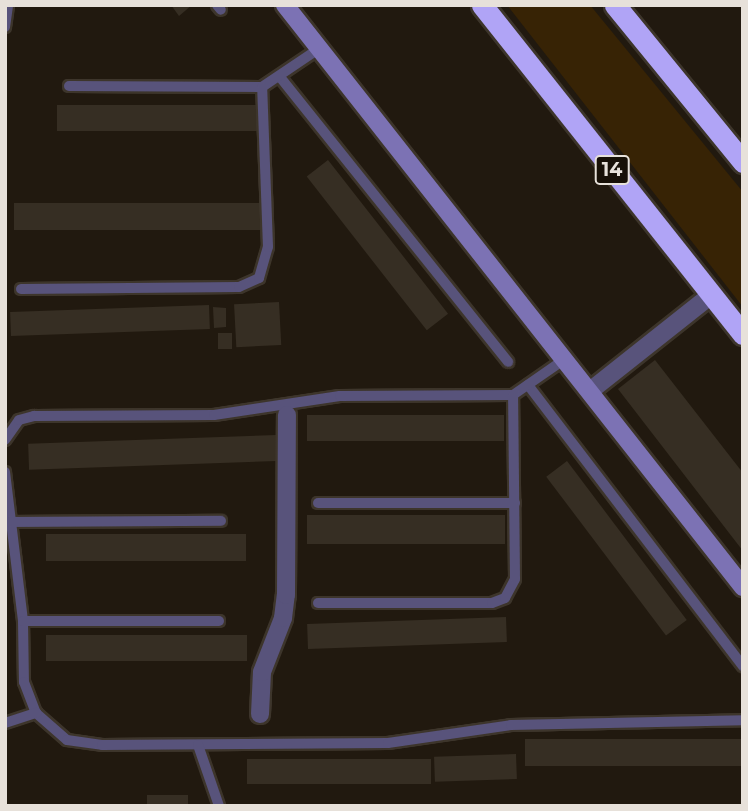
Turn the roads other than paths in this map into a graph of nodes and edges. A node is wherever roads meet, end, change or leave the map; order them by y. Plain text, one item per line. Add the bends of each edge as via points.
1 (8, 5) edge
2 (285, 5) edge
3 (482, 5) edge
4 (615, 5) edge
5 (5, 27) edge
6 (320, 48) junction
7 (280, 77) junction
8 (69, 86) dead end
9 (262, 87) junction
10 (743, 162) edge
11 (20, 289) dead end
12 (711, 295) junction
13 (743, 334) edge
14 (565, 359) junction
15 (508, 362) dead end
16 (528, 385) junction
17 (590, 391) junction
18 (513, 395) junction
19 (287, 415) dead end
20 (5, 440) edge
21 (5, 472) edge
22 (318, 503) dead end
23 (515, 503) junction
24 (222, 521) dead end
25 (10, 522) junction
26 (743, 587) edge
27 (318, 603) dead end
28 (23, 621) junction
29 (219, 621) dead end
30 (743, 666) edge
31 (36, 713) junction
32 (260, 714) dead end
33 (743, 720) edge
34 (5, 723) edge
35 (198, 745) junction
36 (219, 806) edge

1 - 5 lane
2 - 6 street
3 - 12 highway, 14
4 - 10 highway
6 - 7 lane
6 - 14 street
7 - 9 lane
7 - 15 lane
8 - 9 lane
9 - 11 lane via 268,247 259,278 239,287
12 - 13 highway, 14
12 - 17 street
14 - 16 lane
14 - 17 street
16 - 18 lane
16 - 30 lane
17 - 26 street
18 - 20 lane via 340,396 214,415 34,416 19,420
18 - 23 lane
19 - 32 street via 286,595 283,618 262,672
21 - 25 lane
22 - 23 lane
23 - 27 lane via 515,579 505,598 492,603
24 - 25 lane
25 - 28 lane
28 - 29 lane
28 - 31 lane via 24,682
31 - 34 lane
31 - 35 lane via 67,740 83,744
33 - 35 lane via 511,725 388,743
35 - 36 lane

